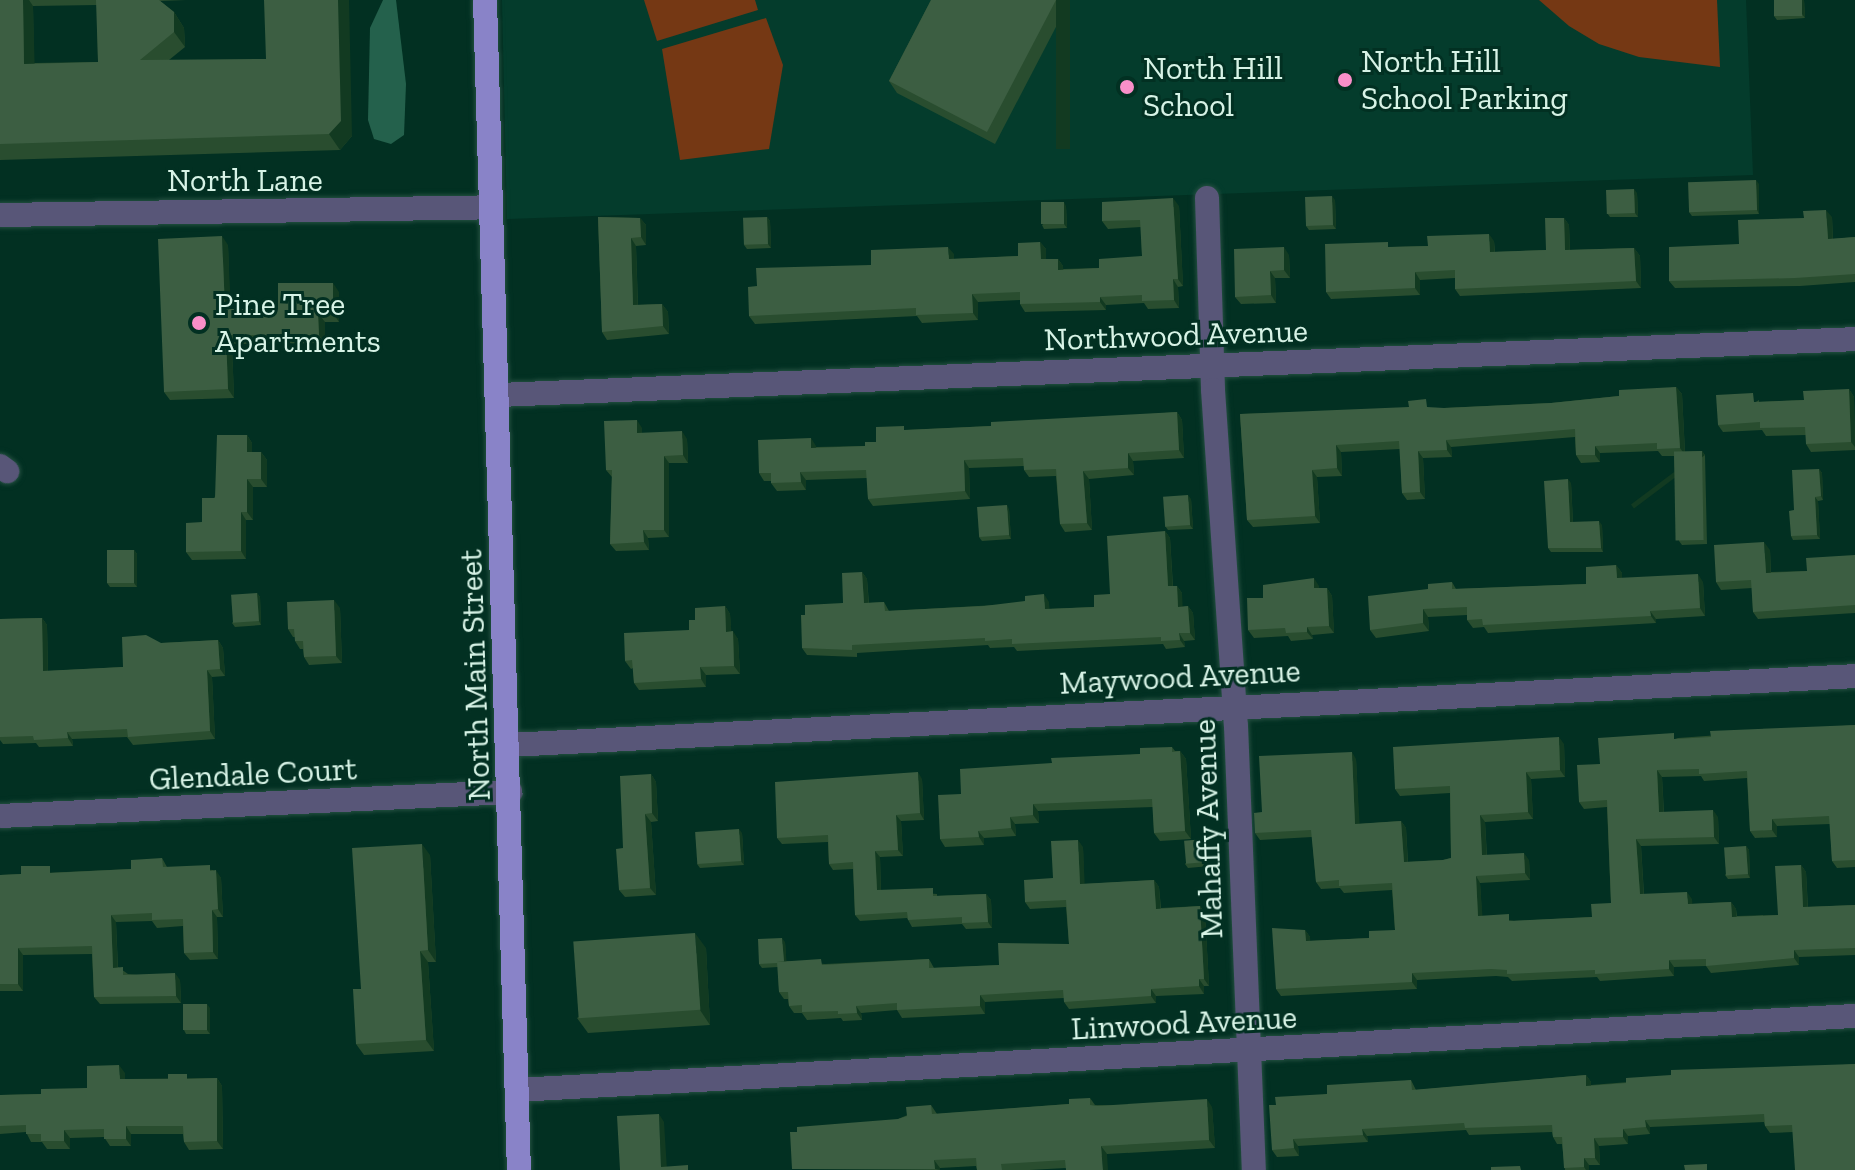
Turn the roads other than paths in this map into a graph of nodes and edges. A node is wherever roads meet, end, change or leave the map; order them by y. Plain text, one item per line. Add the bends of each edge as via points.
1 (485, 0) edge
2 (1207, 198) dead end
3 (490, 207) junction
4 (0, 215) edge
5 (1855, 339) edge
6 (1213, 366) junction
7 (499, 395) junction
8 (1855, 676) edge
9 (1235, 706) junction
10 (509, 745) junction
11 (510, 792) junction
12 (0, 816) edge
13 (1855, 1016) edge
14 (1248, 1051) junction
15 (517, 1090) junction
16 (519, 1170) edge
17 (1254, 1170) edge

1 - 3 main road, North Main Street
2 - 6 street, Mahaffy Avenue
3 - 4 street, North Lane
3 - 7 main road, North Main Street
5 - 6 street, Northwood Avenue
6 - 7 street, Northwood Avenue
6 - 9 street, Mahaffy Avenue
7 - 10 main road, North Main Street
8 - 9 street, Maywood Avenue
9 - 10 street, Maywood Avenue
9 - 14 street, Mahaffy Avenue
10 - 11 main road, North Main Street
11 - 12 street, Glendale Court
11 - 15 main road, North Main Street
13 - 14 street, Linwood Avenue
14 - 15 street, Linwood Avenue
14 - 17 street, Mahaffy Avenue
15 - 16 main road, North Main Street

